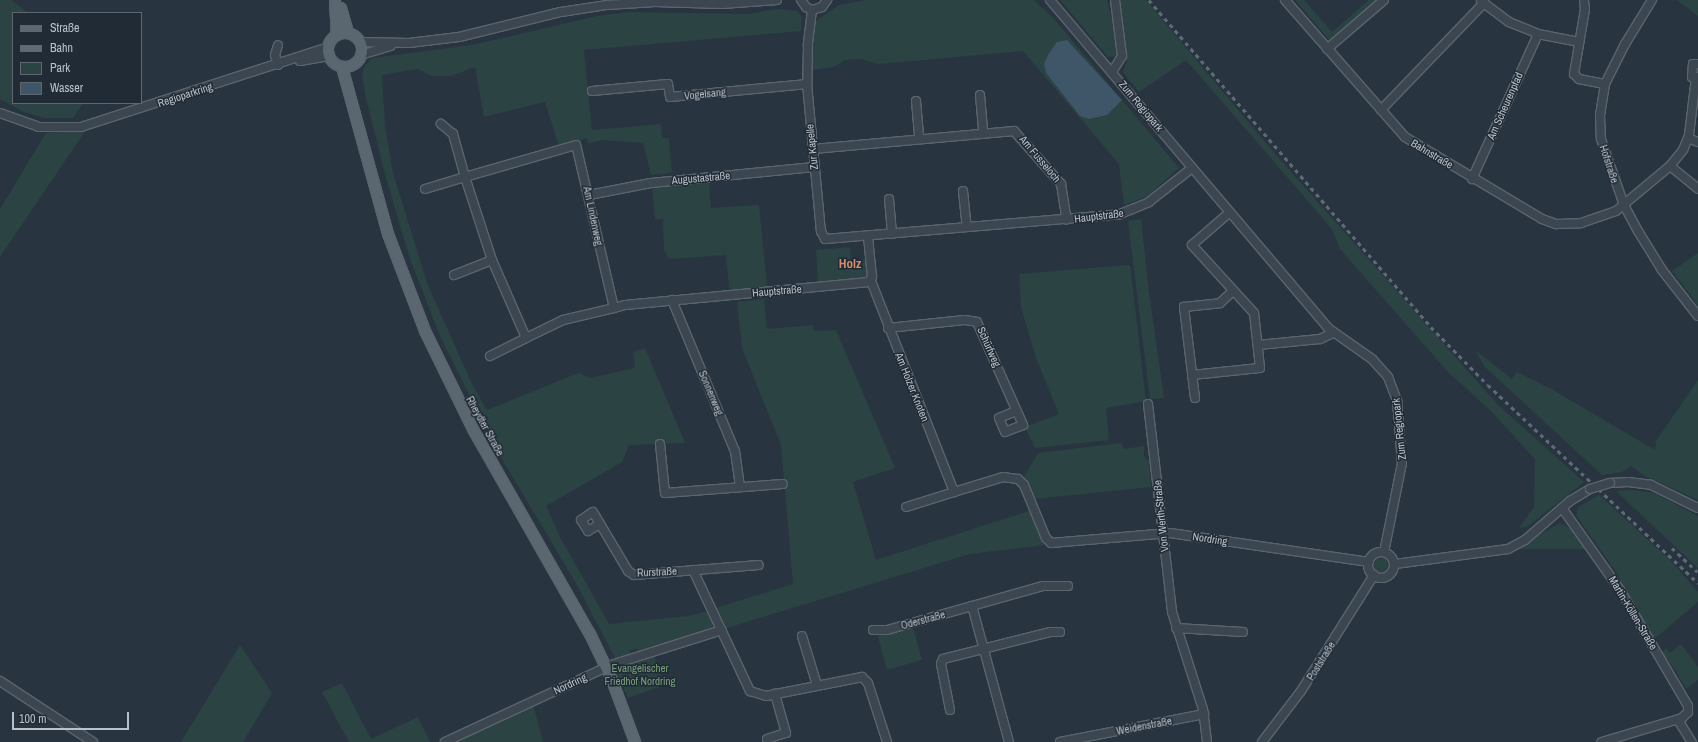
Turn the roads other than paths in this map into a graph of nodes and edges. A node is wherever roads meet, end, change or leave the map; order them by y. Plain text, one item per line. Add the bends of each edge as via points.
1 (335, 0) edge
2 (340, 0) edge
3 (777, 0) edge
4 (801, 0) edge
5 (827, 0) edge
6 (1050, 0) edge
7 (1115, 0) edge
8 (1285, 0) edge
9 (1384, 0) edge
10 (1584, 0) edge
11 (1652, 0) edge
12 (1482, 2) edge
13 (812, 10) junction
14 (348, 33) junction
15 (1538, 34) junction
16 (337, 35) junction
17 (360, 42) junction
18 (1579, 42) junction
19 (409, 43) junction
20 (278, 45) dead end
21 (1327, 49) junction
22 (328, 52) junction
23 (361, 55) junction
24 (1698, 64) edge
25 (278, 65) junction
26 (352, 65) junction
27 (342, 67) junction
28 (1112, 72) junction
29 (1697, 77) edge
30 (807, 84) junction
31 (1606, 84) junction
32 (592, 91) dead end
33 (980, 95) dead end
34 (916, 101) dead end
35 (1696, 101) edge
36 (354, 105) junction
37 (1381, 110) junction
38 (0, 113) edge
39 (441, 124) dead end
40 (983, 133) junction
41 (1688, 138) junction
42 (919, 139) junction
43 (1698, 142) edge
44 (813, 149) junction
45 (1670, 166) junction
46 (814, 167) junction
47 (1192, 168) junction
48 (465, 177) junction
49 (1472, 179) junction
50 (425, 188) dead end
51 (1698, 189) edge
52 (963, 191) dead end
53 (589, 195) junction
54 (889, 198) dead end
55 (1624, 205) junction
56 (1230, 212) junction
57 (1067, 220) junction
58 (967, 227) junction
59 (892, 234) junction
60 (868, 237) junction
61 (492, 260) junction
62 (454, 275) dead end
63 (870, 281) junction
64 (1233, 291) junction
65 (672, 300) junction
66 (614, 308) junction
67 (1698, 316) edge
68 (888, 328) junction
69 (1333, 333) junction
70 (526, 338) junction
71 (1258, 345) junction
72 (490, 356) dead end
73 (1192, 375) junction
74 (1195, 398) dead end
75 (1148, 404) dead end
76 (1016, 411) dead end
77 (660, 444) dead end
78 (783, 484) dead end
79 (740, 487) junction
80 (954, 492) junction
81 (906, 507) dead end
82 (1562, 508) junction
83 (1698, 508) edge
84 (600, 524) dead end
85 (1162, 533) junction
86 (1384, 552) junction
87 (1369, 562) junction
88 (1394, 564) junction
89 (759, 565) dead end
90 (693, 570) junction
91 (1374, 575) junction
92 (1068, 586) dead end
93 (972, 606) junction
94 (1176, 628) junction
95 (722, 630) junction
96 (873, 630) dead end
97 (1060, 632) dead end
98 (1243, 632) dead end
99 (802, 636) dead end
100 (983, 649) junction
101 (606, 667) junction
102 (0, 682) edge
103 (817, 684) junction
104 (775, 694) junction
105 (950, 710) dead end
106 (1204, 714) junction
107 (1678, 720) junction
108 (767, 739) dead end
109 (93, 742) edge
110 (445, 742) edge
111 (635, 742) edge
112 (887, 742) edge
113 (1009, 742) edge
114 (1060, 742) edge
115 (1207, 742) edge
116 (1262, 742) edge
117 (1602, 742) edge
118 (1692, 742) edge

1 - 16 main road
2 - 14 main road
3 - 19 street via 722,4 644,3 594,7 548,15 476,34
4 - 13 street
5 - 13 street via 822,7
6 - 28 street, Zum Regiopark
7 - 28 street via 1122,56
8 - 21 street, Bahnstraße
9 - 21 street
10 - 18 street via 1585,11
11 - 31 street, Hofstraße via 1624,44
12 - 15 street via 1509,22
12 - 37 street
13 - 30 street, Zur Kapelle
14 - 16 main road
14 - 17 main road
15 - 18 street
15 - 49 street, Am Scheurenpfad
16 - 22 main road
17 - 19 street
17 - 23 main road
18 - 31 street via 1575,76 1581,80
19 - 23 street via 371,50
20 - 25 street via 275,55
21 - 37 street, Bahnstraße
22 - 25 street, Regioparkring
22 - 27 main road
23 - 26 main road
24 - 29 street via 1693,64 1692,77
25 - 38 street, Regioparkring via 81,127 38,128
26 - 27 main road
26 - 36 main road, Rheydter Straße
27 - 36 main road, Rheydter Straße
28 - 47 street, Zum Regiopark
29 - 35 street
30 - 32 street, Vogelsang via 670,97 668,84
30 - 44 street, Zur Kapelle
31 - 55 street, Hofstraße via 1600,108 1601,139
33 - 40 street
34 - 42 street
35 - 41 street
36 - 101 main road, Rheydter Straße via 388,234 434,351 474,431 562,582
37 - 49 street, Bahnstraße via 1409,140
39 - 48 street via 453,134
40 - 42 street, Am Fusseloch
40 - 57 street, Am Fusseloch via 1012,131 1019,135 1062,186
41 - 43 street
41 - 45 street, Bahnstraße
42 - 44 street, Am Fusseloch
44 - 46 street, Zur Kapelle
45 - 51 street
45 - 55 street, Bahnstraße
46 - 53 street, Augustastraße via 656,182
46 - 60 street, Zur Kapelle via 822,237 832,240
47 - 56 street, Zum Regiopark
47 - 57 street, Hauptstraße via 1159,196 1138,209 1115,215
48 - 50 street, Am Lindenweg
48 - 53 street, Am Lindenweg via 576,145
48 - 61 street
49 - 55 street, Bahnstraße via 1542,219 1556,224 1585,222
52 - 58 street
53 - 66 street, Am Lindenweg via 589,206
54 - 59 street
55 - 67 street, Hofstraße via 1655,260
56 - 64 street via 1192,245
56 - 69 street, Zum Regiopark
57 - 58 street, Hauptstraße
58 - 59 street, Hauptstraße
59 - 60 street, Hauptstraße
60 - 63 street
61 - 62 street
61 - 70 street
63 - 65 street, Hauptstraße
63 - 68 street, Am Holzer Knoten
64 - 71 street via 1254,313
64 - 73 street via 1220,302 1184,307
65 - 66 street, Hauptstraße
65 - 79 street, Sonnenweg via 735,451
66 - 70 street via 563,320
68 - 76 street, Schürfweg via 965,320 977,322
68 - 80 street, Am Holzer Knoten
69 - 71 street via 1320,339
69 - 86 street, Zum Regiopark via 1379,366 1390,381 1396,397 1402,467
70 - 72 street
71 - 73 street via 1260,368
73 - 74 street
75 - 85 street, Von Werth-Straße
77 - 79 street via 665,493
78 - 79 street
80 - 81 street
80 - 85 street, Nordring via 1003,477 1018,479 1024,485 1050,542
82 - 83 street, bridge via 1590,489 1610,483 1628,482 1651,485
82 - 88 street via 1525,540 1508,549
82 - 107 street, Martin-Köllen-Straße via 1620,590 1687,703 1688,712
84 - 90 street, Rurstraße via 632,574
85 - 87 street, Nordring
85 - 94 street, Von Werth-Straße
86 - 87 street via 1374,554
86 - 88 street via 1392,557
87 - 91 street
88 - 91 street via 1388,576 1380,578
89 - 90 street, Rurstraße
90 - 95 street, Rurstraße
91 - 116 street, Poststraße via 1307,683
92 - 93 street, Oderstraße via 1044,586
93 - 96 street, Oderstraße via 887,630
93 - 100 street
94 - 98 street
94 - 106 street, Von Werth-Straße
95 - 101 street, Nordring
95 - 104 street, Rurstraße via 748,688 760,696
97 - 100 street
99 - 103 street
100 - 105 street via 942,660
100 - 113 street
101 - 110 street, Nordring
101 - 111 main road, Rheydter Straße
102 - 109 street
103 - 104 street, Rurstraße
103 - 112 street, Rurstraße via 854,677 864,678
104 - 108 street via 786,733
106 - 114 street, Weidenstraße
106 - 115 street, Von Werth-Straße
107 - 117 street
107 - 118 street

